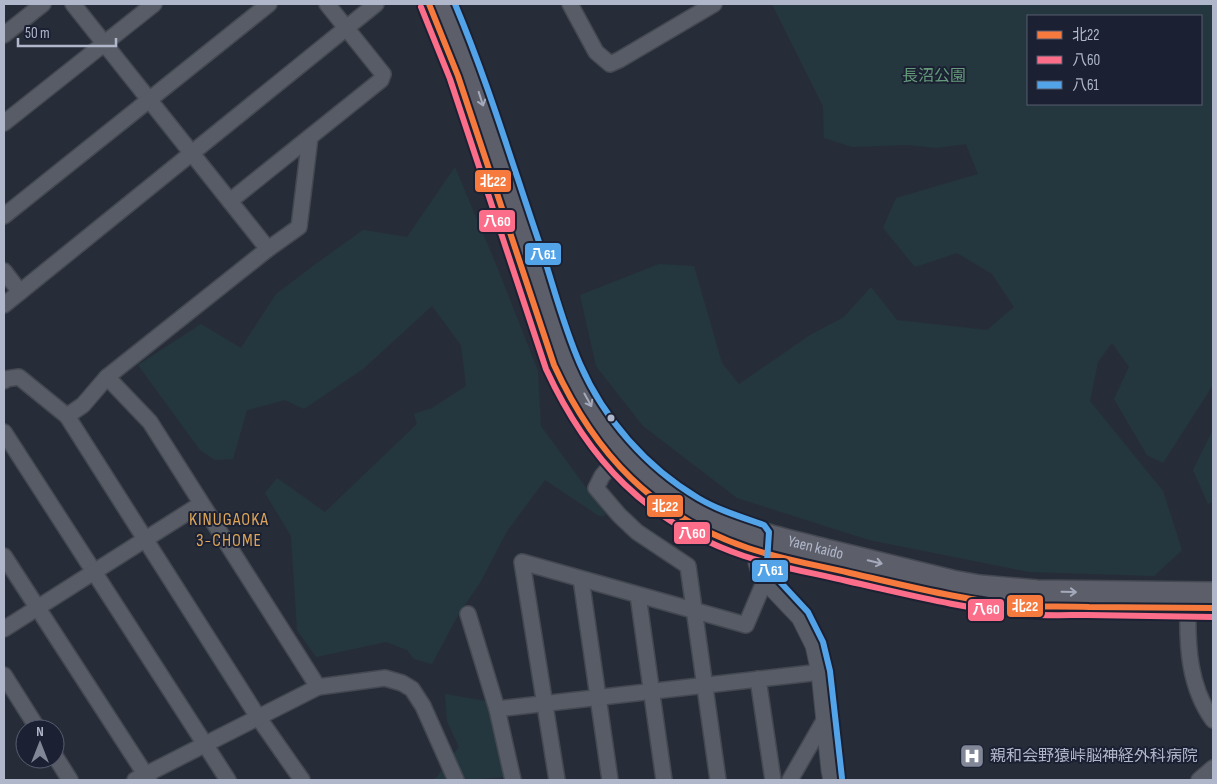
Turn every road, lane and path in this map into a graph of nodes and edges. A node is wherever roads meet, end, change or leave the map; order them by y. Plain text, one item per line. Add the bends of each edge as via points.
1 (43, 4) edge
2 (73, 4) edge
3 (154, 4) edge
4 (268, 4) edge
5 (327, 4) edge
6 (376, 4) edge
7 (429, 4) edge
8 (446, 4) edge
9 (570, 4) edge
10 (714, 4) edge
11 (346, 28) junction
12 (4, 35) edge
13 (104, 43) junction
14 (384, 74) junction
15 (148, 100) junction
16 (4, 123) edge
17 (310, 137) junction
18 (191, 153) junction
19 (230, 202) junction
20 (4, 216) edge
21 (268, 249) junction
22 (4, 271) edge
23 (20, 292) junction
24 (4, 305) edge
25 (107, 377) junction
26 (4, 381) edge
27 (68, 416) junction
28 (4, 432) edge
29 (614, 462) junction
30 (201, 504) junction
31 (146, 538) junction
32 (758, 542) junction
33 (4, 556) edge
34 (94, 572) junction
35 (581, 579) junction
36 (765, 580) junction
37 (1213, 593) edge
38 (638, 595) junction
39 (1188, 607) junction
40 (37, 608) junction
41 (1213, 608) edge
42 (694, 610) junction
43 (468, 614) dead end
44 (4, 629) edge
45 (821, 672) junction
46 (4, 676) edge
47 (758, 679) junction
48 (705, 686) junction
49 (318, 687) junction
50 (652, 692) junction
51 (598, 698) junction
52 (545, 704) junction
53 (497, 709) junction
54 (258, 717) junction
55 (32, 719) edge
56 (825, 719) junction
57 (1213, 720) edge
58 (205, 745) junction
59 (1213, 768) edge
60 (63, 769) edge
61 (143, 778) edge
62 (70, 780) edge
63 (228, 780) edge
64 (302, 780) edge
65 (456, 780) edge
66 (513, 780) edge
67 (557, 780) edge
68 (610, 780) edge
69 (664, 780) edge
70 (718, 780) edge
71 (774, 780) edge
72 (790, 780) edge
73 (834, 780) edge
74 (1199, 780) edge

1 - 12 street
2 - 13 street
3 - 13 street
4 - 15 street
5 - 11 street
6 - 11 street
7 - 29 main road, Yaen kaido via 458,76 557,374 579,416
8 -> 32 main road, Yaen kaido via 470,62 567,355 589,403 627,452 656,479 694,506
9 - 10 street via 596,52 610,64
11 - 14 street
11 - 18 street
13 - 15 street
13 - 16 street
14 - 17 street via 381,80
14 - 19 street
15 - 18 street
15 - 20 street
17 - 19 street
17 - 21 street via 299,227
18 - 19 street
18 - 23 street
19 - 21 street
21 - 25 street
22 - 23 street
23 - 24 street
25 - 27 street via 83,405
25 - 30 street via 150,422
26 - 27 street via 18,377
27 - 31 street
28 - 34 street
29 - 32 main road, Yaen kaido via 634,484 682,518 715,536
29 - 42 street via 596,488 637,532 688,566
30 - 31 street
30 - 49 street
31 - 34 street
31 - 54 street
32 - 36 street via 759,570
32 -> 37 main road, Yaen kaido via 980,586 1044,592
32 - 39 main road, Yaen kaido via 941,595 996,604
33 - 40 street
34 - 40 street
34 - 58 street
35 - 38 street
35 - 51 street
35 - 52 street via 522,562
36 - 42 street via 746,626
36 - 45 street via 801,617 815,645
38 - 42 street
38 - 50 street
39 - 41 main road, Yaen kaido
39 - 57 street via 1192,675
40 - 44 street
40 - 61 street
42 - 48 street
43 - 53 street
45 - 47 street
45 - 56 street
46 - 55 street
47 - 48 street
47 - 71 street
48 - 50 street
48 - 70 street
49 - 54 street
49 - 65 street via 385,678 412,689 424,706
50 - 51 street
50 - 69 street
51 - 52 street
51 - 68 street
52 - 53 street
52 - 67 street
53 - 66 street
54 - 58 street
54 - 64 street
56 - 72 street
56 - 73 street
58 - 61 street
58 - 63 street
59 - 74 street
60 - 62 street

